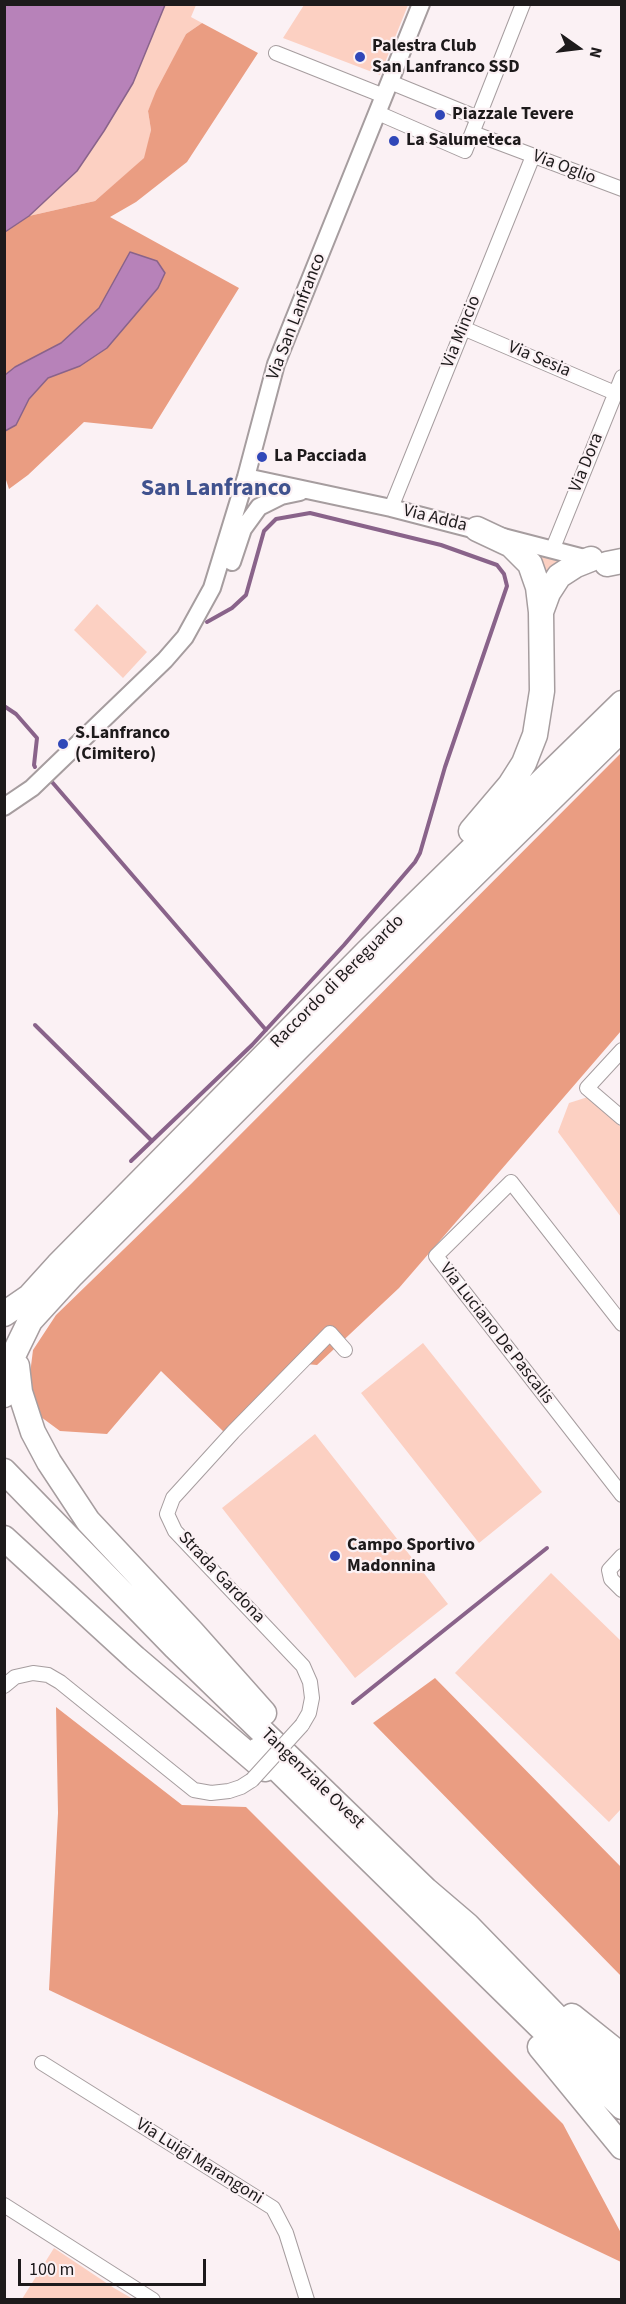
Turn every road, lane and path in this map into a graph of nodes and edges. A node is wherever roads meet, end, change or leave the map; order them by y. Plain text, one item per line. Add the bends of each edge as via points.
1 (421, 4) edge
2 (523, 4) edge
3 (276, 53) dead end
4 (387, 89) junction
5 (378, 114) junction
6 (478, 118) junction
7 (473, 133) junction
8 (533, 156) junction
9 (621, 189) edge
10 (463, 328) junction
11 (621, 377) edge
12 (615, 393) junction
13 (246, 477) junction
14 (305, 491) junction
15 (391, 508) junction
16 (477, 529) junction
17 (553, 548) junction
18 (610, 564) edge
19 (212, 588) junction
20 (541, 612) junction
21 (621, 703) edge
22 (621, 729) edge
23 (4, 807) edge
24 (368, 951) junction
25 (621, 1050) edge
26 (621, 1118) edge
27 (65, 1270) junction
28 (4, 1303) edge
29 (4, 1314) edge
30 (621, 1324) edge
31 (22, 1336) junction
32 (345, 1350) dead end
33 (4, 1395) edge
34 (7, 1482) edge
35 (621, 1495) edge
36 (4, 1538) edge
37 (621, 1556) edge
38 (621, 1590) edge
39 (4, 1686) edge
40 (341, 1820) junction
41 (412, 1901) junction
42 (467, 1925) junction
43 (621, 2056) edge
44 (42, 2063) dead end
45 (621, 2084) edge
46 (621, 2107) edge
47 (621, 2147) edge
48 (4, 2205) edge
49 (153, 2300) edge
50 (306, 2300) edge

1 - 4 street, Via San Lanfranco
2 - 6 street
3 - 4 street
4 - 5 street, Via San Lanfranco
4 - 6 street
5 - 7 street via 465,151
5 - 13 street, Via San Lanfranco via 276,364
6 - 7 street
7 - 8 street, Via Oglio
8 - 9 street, Via Oglio
8 - 10 street, Via Mincio
10 - 12 street, Via Sesia
10 - 15 street, Via Mincio
11 - 12 street, Via Dora
12 - 17 street, Via Dora
13 - 14 street, Via Adda
13 - 19 street, Via San Lanfranco
14 - 15 street, Via Adda
14 - 19 street via 271,500 250,516 228,576
15 - 16 street, Via Adda
16 - 17 street, Via Adda
16 - 20 highway via 512,545 530,564
17 - 18 street, Via Adda
18 - 20 highway via 576,565 559,576
19 - 23 street, Via San Lanfranco via 185,637 165,660 32,789
20 - 24 highway via 542,691 535,735 524,763 510,785
21 - 24 highway, Raccordo di Bereguardo
22 - 27 highway, Raccordo di Bereguardo via 300,1046
24 - 27 highway, Raccordo di Bereguardo
25 - 26 street via 587,1088
27 - 28 highway
27 - 29 highway
27 - 31 highway
30 - 35 street, Via Luciano De Pascalis via 511,1182 436,1256
31 - 33 highway
31 - 40 highway via 17,1371 23,1407 49,1462 77,1506 261,1710
32 - 39 street, Strada Gardona, bridge via 330,1334 173,1498 167,1514 175,1531 303,1666 310,1682 312,1698 302,1725 252,1780 229,1791 194,1790 48,1675 15,1677
34 - 40 highway, Tangenziale Ovest via 175,1647
36 - 40 highway via 135,1658
37 - 38 street via 609,1570
40 - 41 highway, Tangenziale Ovest
40 - 42 highway, Tangenziale Ovest
41 - 46 highway, Tangenziale Ovest
41 - 47 highway via 559,2069
42 - 43 highway
42 - 45 highway, Tangenziale Ovest
44 - 50 street, Via Luigi Marangoni via 273,2208 286,2233
48 - 49 street

